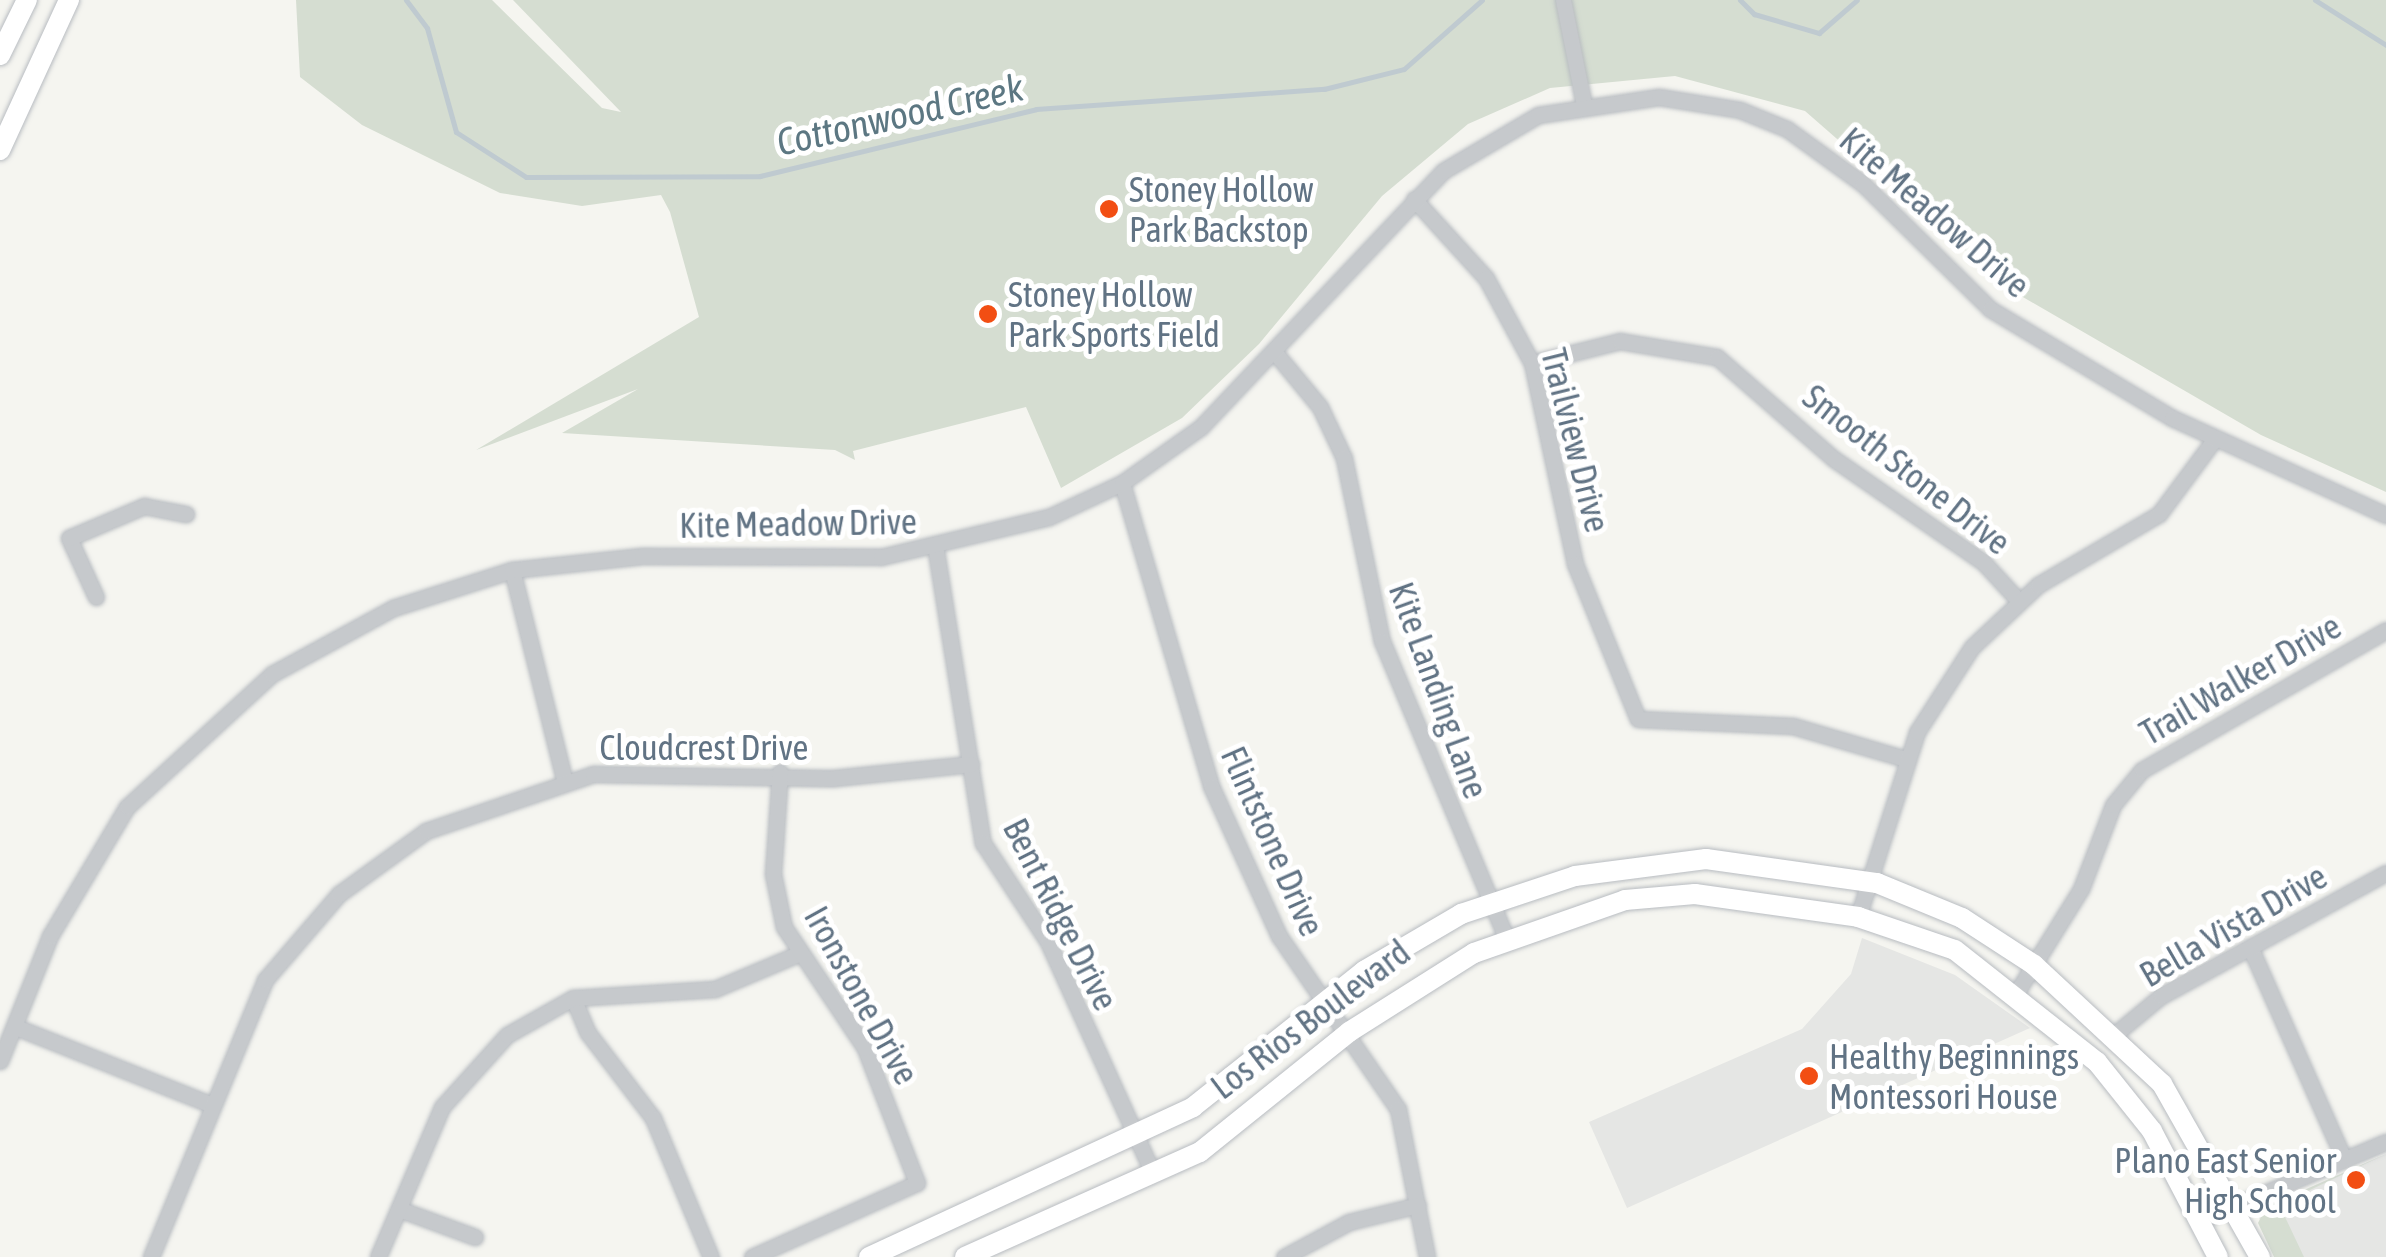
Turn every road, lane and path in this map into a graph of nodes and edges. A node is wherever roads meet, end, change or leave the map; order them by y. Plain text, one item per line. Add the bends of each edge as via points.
1 (28, 0) edge
2 (69, 0) edge
3 (1562, 0) edge
4 (0, 55) edge
5 (1584, 105) junction
6 (0, 150) edge
7 (1414, 200) junction
8 (1277, 355) junction
9 (1532, 363) junction
10 (2214, 440) junction
11 (1122, 482) junction
12 (186, 514) dead end
13 (2386, 515) edge
14 (936, 551) junction
15 (512, 570) junction
16 (96, 597) dead end
17 (2019, 601) junction
18 (2386, 630) edge
19 (1906, 759) junction
20 (971, 764) junction
21 (780, 772) junction
22 (564, 778) junction
23 (2386, 873) edge
24 (1868, 880) junction
25 (1489, 903) junction
26 (1858, 916) junction
27 (1506, 938) junction
28 (2250, 947) junction
29 (798, 954) junction
30 (2034, 965) junction
31 (2015, 994) junction
32 (574, 998) junction
33 (1323, 1005) junction
34 (16, 1026) junction
35 (1349, 1032) junction
36 (2114, 1034) junction
37 (0, 1061) edge
38 (212, 1105) junction
39 (1136, 1135) junction
40 (2386, 1142) edge
41 (2344, 1159) junction
42 (1153, 1172) junction
43 (2236, 1204) junction
44 (1418, 1205) junction
45 (398, 1210) junction
46 (2201, 1220) junction
47 (475, 1237) dead end
48 (151, 1257) edge
49 (378, 1257) edge
50 (711, 1257) edge
51 (752, 1257) edge
52 (869, 1257) edge
53 (965, 1257) edge
54 (1284, 1257) edge
55 (1427, 1257) edge
56 (2218, 1257) edge
57 (2260, 1257) edge

1 - 4 main road
2 - 6 main road
3 - 5 street
5 - 7 street, Kite Meadow Drive via 1488,137
5 - 10 street, Kite Meadow Drive via 1682,99 1786,130 1863,184 1990,309
7 - 8 street, Kite Meadow Drive via 1339,273
7 - 9 street, Trailview Drive via 1486,278
8 - 11 street, Kite Meadow Drive via 1201,427
8 - 25 street, Kite Landing Lane via 1320,407 1344,458 1382,641
9 - 17 street, Smooth Stone Drive via 1620,341 1717,357 1834,459 1984,563
9 - 19 street, Trailview Drive via 1575,564 1638,719 1794,726
10 - 13 street, Kite Meadow Drive
10 - 17 street via 2159,514
11 - 14 street, Kite Meadow Drive via 1048,517
11 - 33 street, Flintstone Drive via 1211,786 1279,936
12 - 16 street via 144,506 69,538
14 - 15 street, Kite Meadow Drive via 642,556
14 - 20 street, Bent Ridge Drive
15 - 22 street
15 - 34 street, Kite Meadow Drive via 331,638 207,725 128,807 86,870
17 - 19 street via 1952,674
18 - 30 street, Trail Walker Drive via 2142,770 2114,804 2081,889
19 - 24 street
20 - 21 street, Cloudcrest Drive via 834,778
20 - 39 street, Bent Ridge Drive via 983,843 1048,942
21 - 22 street, Cloudcrest Drive
21 - 29 street, Ironstone Drive via 773,874
22 - 38 street, Cloudcrest Drive via 426,832 339,894 265,980
23 - 28 street, Bella Vista Drive
24 - 25 main road, Los Rios Boulevard via 1800,866 1689,860 1575,876
24 - 26 street
24 - 30 main road, Los Rios Boulevard via 1962,918
25 - 27 street, Kite Landing Lane
25 - 33 main road, Los Rios Boulevard via 1407,943
26 - 27 main road, Los Rios Boulevard via 1695,894 1625,900
26 - 31 main road, Los Rios Boulevard via 1955,950
27 - 35 main road, Los Rios Boulevard
28 - 36 street, Bella Vista Drive via 2161,996
28 - 41 street
29 - 32 street via 714,988
29 - 51 street, Ironstone Drive via 864,1048 917,1184
30 - 31 street, Trail Walker Drive
30 - 36 main road, Los Rios Boulevard
31 - 46 main road, Los Rios Boulevard via 2098,1062 2152,1130
32 - 45 street via 507,1035 462,1076
32 - 50 street via 588,1034 653,1118
33 - 35 street, Flintstone Drive
33 - 39 main road, Los Rios Boulevard via 1234,1079
34 - 37 street, Kite Meadow Drive
34 - 38 street
35 - 42 main road, Los Rios Boulevard via 1244,1125
35 - 44 street, Flintstone Drive via 1398,1109
36 - 43 main road, Los Rios Boulevard via 2162,1084
38 - 48 street, Cloudcrest Drive
39 - 42 street, Bent Ridge Drive
39 - 52 main road, Los Rios Boulevard
40 - 41 street
41 - 43 street
42 - 53 main road, Los Rios Boulevard
43 - 46 street
43 - 57 main road, Los Rios Boulevard
44 - 54 street via 1349,1222
44 - 55 street, Flintstone Drive
45 - 47 street
45 - 49 street
46 - 56 main road, Los Rios Boulevard

